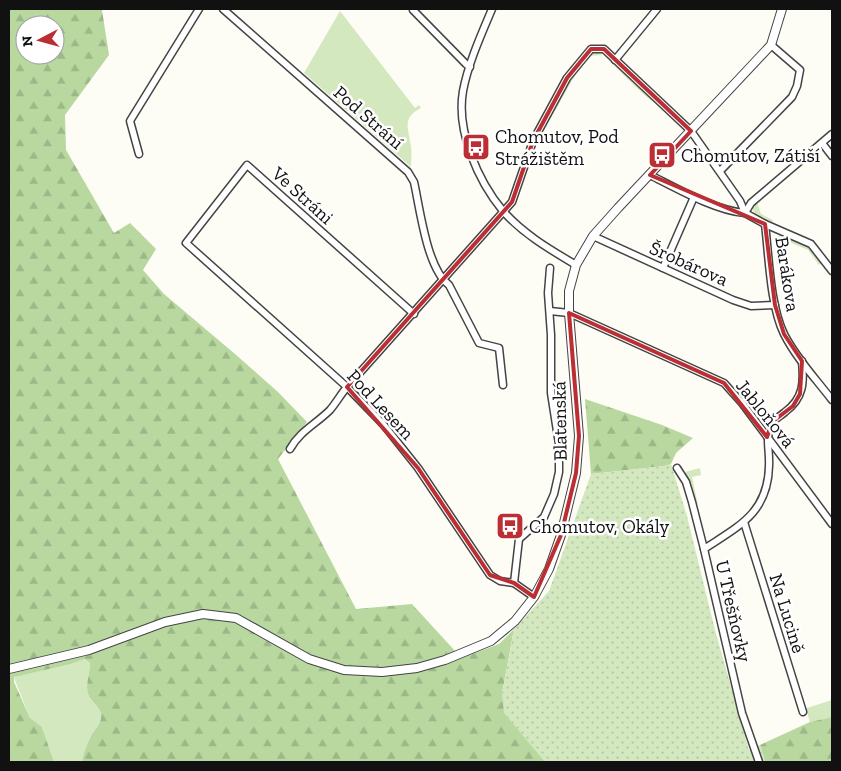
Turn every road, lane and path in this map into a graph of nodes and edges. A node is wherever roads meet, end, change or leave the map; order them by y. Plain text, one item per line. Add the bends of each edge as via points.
1 (199, 9) edge
2 (223, 9) edge
3 (492, 9) edge
4 (656, 9) edge
5 (782, 9) edge
6 (413, 10) edge
7 (772, 45) junction
8 (615, 60) junction
9 (470, 67) junction
10 (691, 131) junction
11 (832, 134) edge
12 (822, 143) junction
13 (139, 154) dead end
14 (832, 156) edge
15 (720, 171) junction
16 (650, 175) junction
17 (694, 197) junction
18 (503, 211) junction
19 (745, 214) junction
20 (766, 224) junction
21 (593, 236) junction
22 (186, 243) joint
23 (576, 265) junction
24 (550, 268) dead end
25 (663, 268) junction
26 (832, 271) edge
27 (443, 281) junction
28 (775, 304) junction
29 (550, 311) junction
30 (569, 313) junction
31 (414, 314) junction
32 (802, 361) junction
33 (503, 385) dead end
34 (347, 387) junction
35 (832, 400) edge
36 (767, 437) junction
37 (290, 449) dead end
38 (677, 468) dead end
39 (744, 522) junction
40 (832, 524) edge
41 (704, 549) junction
42 (514, 583) junction
43 (534, 597) junction
44 (9, 669) edge
45 (803, 712) dead end
46 (758, 762) edge

1 - 13 street via 130,121
2 - 27 street, Pod Strání via 408,172 414,182 433,264
3 - 9 street
4 - 8 street
5 - 7 street, Blatenská
6 - 9 street
7 - 10 street, Blatenská
7 - 15 street via 800,70 797,86 792,96
8 - 10 street
8 - 18 street via 604,49 591,49 567,78 533,141 512,202
9 - 18 street via 463,92 462,114 468,147 479,175
10 - 15 street
10 - 16 street, Blatenská
11 - 12 street
12 - 14 street
12 - 19 street via 751,203
15 - 19 street
16 - 17 street
16 - 21 street, Blatenská
17 - 19 street via 734,213
17 - 25 street
18 - 23 street via 527,233
18 - 27 street
19 - 20 street
20 - 26 street via 811,244
20 - 28 street, Barákova
21 - 23 street, Blatenská
21 - 25 street, Šrobárova
22 - 31 street, Ve Stráni via 247,165
22 - 34 street, Pod Lesem
23 - 30 street, Blatenská via 569,291
24 - 29 street
25 - 28 street, Šrobárova via 751,306
27 - 31 street
27 - 33 street, Pod Strání via 450,286 479,343 499,348
28 - 32 street, Barákova via 784,334
29 - 30 street, Jabloňová
29 - 42 street via 551,393 559,444 559,472 544,517 519,539
30 - 36 street, Jabloňová via 724,383
30 - 43 street, Blatenská via 579,436 576,474 561,535 549,569
31 - 34 street
32 - 35 street, Barákova
32 - 36 street via 804,380 800,394 793,406 772,422
34 - 37 street
34 - 42 street, Pod Lesem via 383,424 418,468 490,575 500,581
36 - 39 street via 770,465 767,490
36 - 40 street, Jabloňová
38 - 41 street, U Třešňovky via 686,482
39 - 41 street
39 - 45 street, Na Lucině
41 - 46 street, U Třešňovky via 742,713
42 - 43 street, Pod Lesem
43 - 44 street, Blatenská via 515,622 491,640 417,668 382,672 344,670 308,659 236,618 203,614 165,622 89,650

